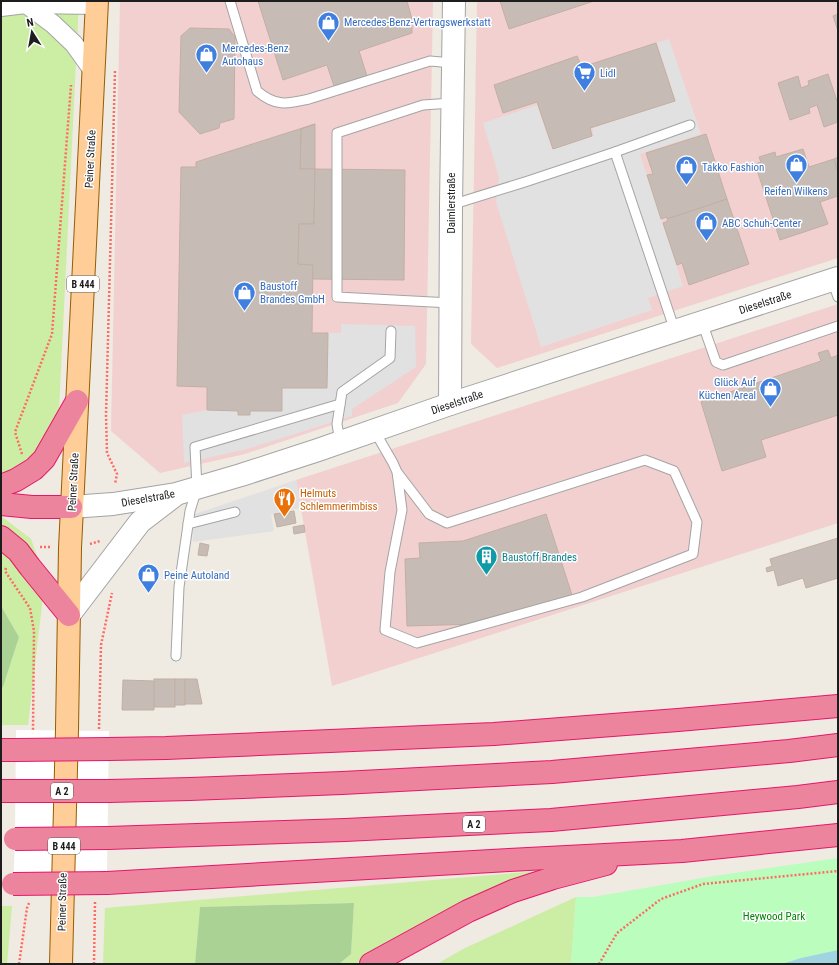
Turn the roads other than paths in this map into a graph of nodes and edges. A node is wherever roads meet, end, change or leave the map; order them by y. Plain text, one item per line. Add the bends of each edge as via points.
1 (230, 1) edge
2 (454, 1) edge
3 (97, 3) edge
4 (26, 4) junction
5 (1, 7) edge
6 (453, 63) junction
7 (94, 72) junction
8 (452, 103) junction
9 (690, 125) dead end
10 (615, 152) junction
11 (451, 205) junction
12 (836, 285) edge
13 (451, 304) junction
14 (702, 322) junction
15 (838, 326) edge
16 (675, 330) junction
17 (391, 331) dead end
18 (77, 401) junction
19 (340, 404) junction
20 (450, 404) junction
21 (374, 430) junction
22 (340, 442) junction
23 (396, 472) junction
24 (1, 486) edge
25 (197, 488) junction
26 (176, 494) junction
27 (1, 504) edge
28 (72, 507) junction
29 (235, 512) dead end
30 (188, 524) junction
31 (1, 537) edge
32 (69, 615) junction
33 (176, 656) dead end
34 (838, 706) edge
35 (838, 745) edge
36 (8, 750) edge
37 (8, 791) edge
38 (838, 792) edge
39 (838, 835) edge
40 (8, 839) edge
41 (682, 851) junction
42 (7, 884) edge
43 (61, 964) edge
44 (370, 964) edge

1 - 6 lane via 257,92 276,103 309,99 430,61
2 - 6 street, Daimlerstraße
3 - 4 street
3 - 7 main road, Peiner Straße / B 444
4 - 5 street
4 - 7 street via 74,44
6 - 8 street, Daimlerstraße
7 - 18 main road, Peiner Straße / B 444
8 - 11 street, Daimlerstraße
8 - 13 lane via 423,105 337,133 337,297
9 - 10 lane
10 - 11 lane
10 - 16 lane
11 - 13 street, Daimlerstraße
12 - 14 street, Dieselstraße
13 - 20 street, Daimlerstraße
14 - 15 lane via 716,362 723,365
14 - 16 street, Dieselstraße
16 - 20 street, Dieselstraße
17 - 19 lane via 390,358 342,392
18 - 24 highway via 44,459 34,469
18 - 28 main road, Peiner Straße / B 444
19 - 22 lane via 337,424
19 - 25 lane via 195,447
20 - 21 street, Dieselstraße
21 - 22 street, Dieselstraße
21 - 23 lane
22 - 25 street, Dieselstraße
23 - 23 lane via 402,510 390,572 385,630 417,643 582,596 694,554 697,522 674,471 645,460 447,523 430,514
25 - 26 street, Dieselstraße
25 - 30 lane
26 - 28 street, Dieselstraße via 113,504
26 - 32 street via 140,522
27 - 28 highway via 32,508
28 - 32 main road, Peiner Straße / B 444
29 - 30 lane
30 - 33 lane via 179,587
31 - 32 highway via 18,551
32 - 43 main road, Peiner Straße / B 444
34 - 36 highway, bridge via 494,734 174,747
35 - 37 highway, A 2, bridge via 552,772 190,789
38 - 40 highway, A 2, bridge via 551,820 345,830
39 - 41 highway
41 - 42 highway, bridge via 142,882
41 - 44 highway via 603,865 513,891 468,911

